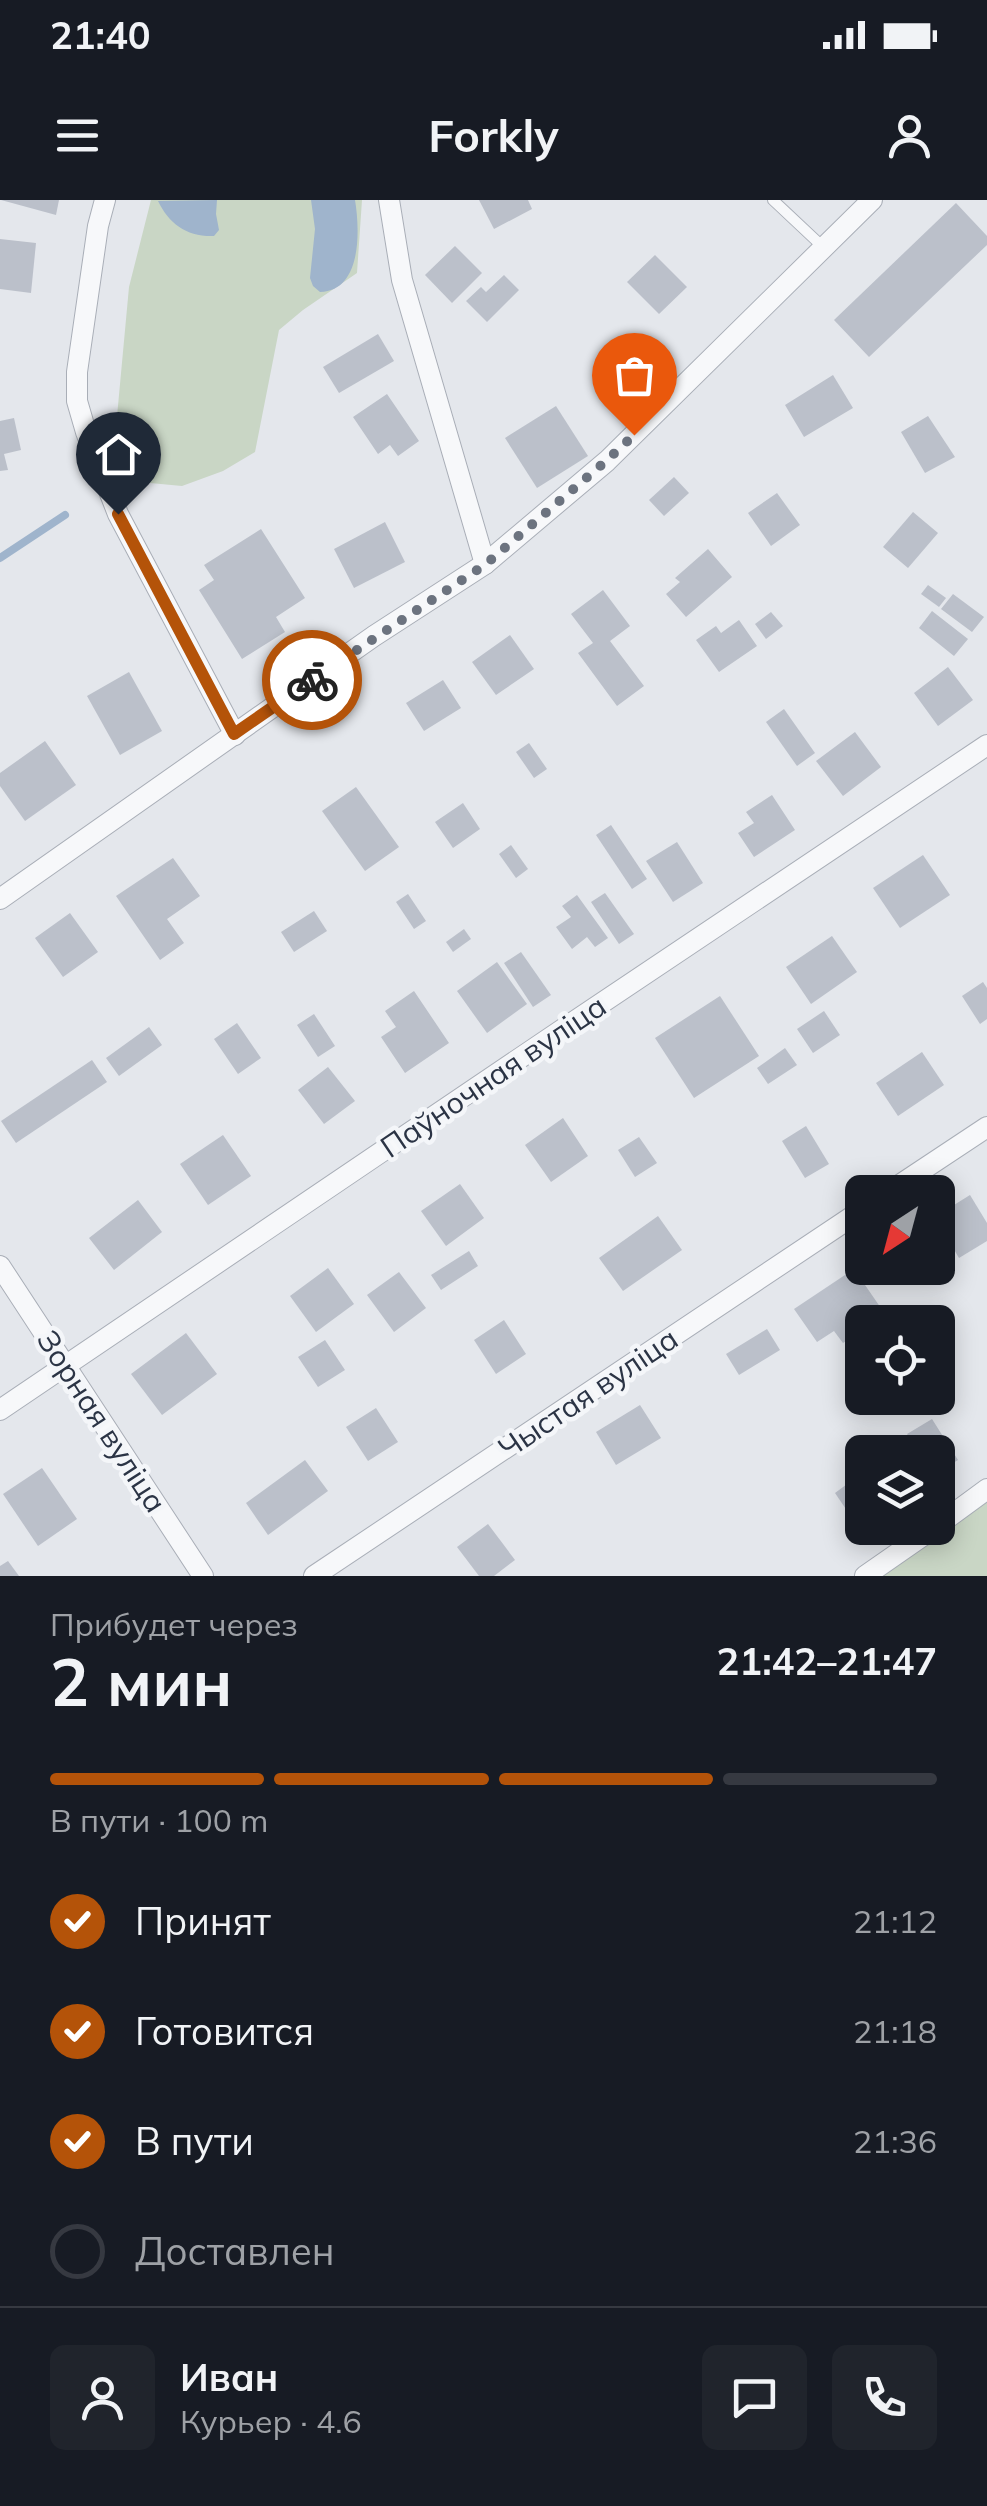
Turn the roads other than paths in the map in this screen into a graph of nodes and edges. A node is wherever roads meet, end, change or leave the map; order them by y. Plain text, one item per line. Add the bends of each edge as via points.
1 (105, 200) edge
2 (389, 200) edge
3 (773, 200) edge
4 (872, 200) edge
5 (823, 248) junction
6 (486, 564) junction
7 (234, 734) junction
8 (987, 745) edge
9 (0, 900) edge
10 (987, 1127) edge
11 (914, 1175) edge
12 (845, 1221) edge
13 (0, 1266) edge
14 (66, 1365) junction
15 (0, 1410) edge
16 (987, 1489) edge
17 (955, 1512) edge
18 (909, 1545) edge
19 (203, 1576) edge
20 (314, 1576) edge
21 (865, 1576) edge

1 - 7 street via 77,401 118,514
2 - 6 street via 402,280
3 - 5 lane
4 - 5 street
5 - 6 street via 606,461
6 - 7 street
7 - 9 street
8 - 14 street, Паўночная вуліца
10 - 11 street
12 - 20 street, Чыстая вуліца
13 - 14 street, Зорная вуліца
14 - 15 street, Паўночная вуліца
14 - 19 street, Зорная вуліца
16 - 17 street
18 - 21 street

